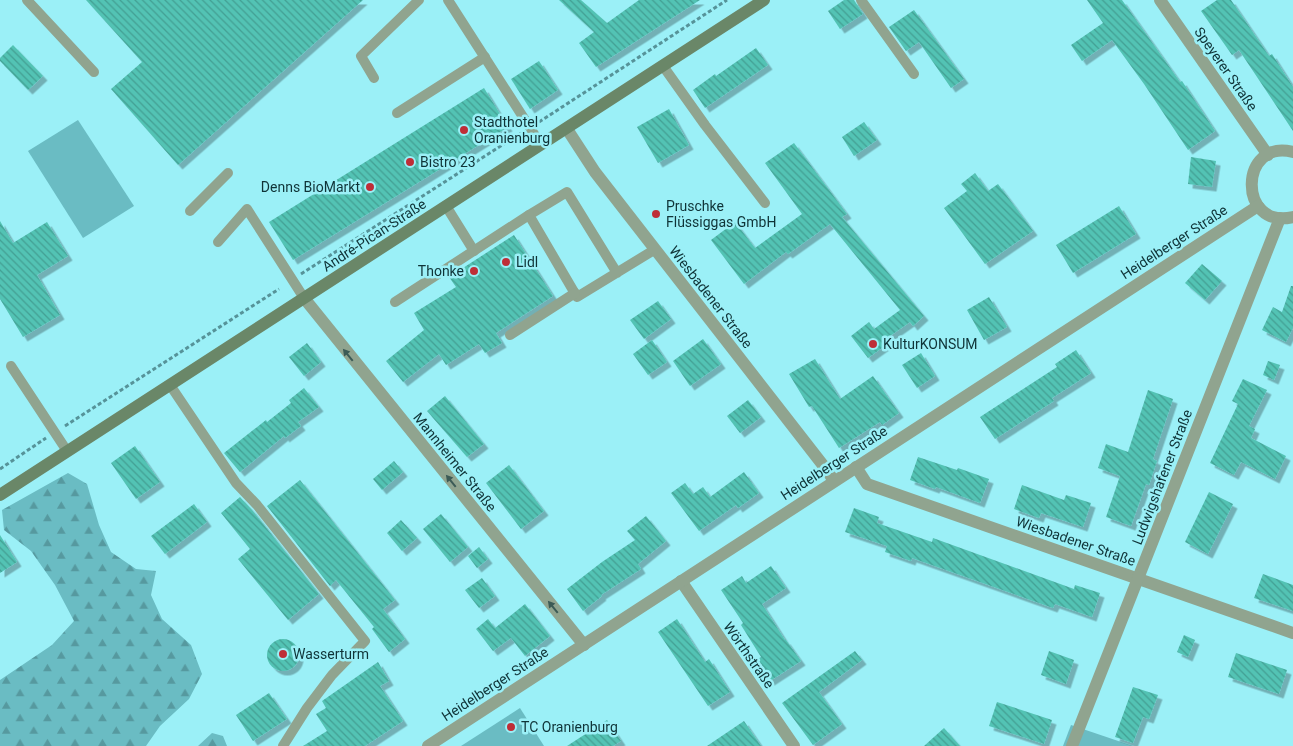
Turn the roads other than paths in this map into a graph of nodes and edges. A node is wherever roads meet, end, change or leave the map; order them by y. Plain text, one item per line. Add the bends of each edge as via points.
1 (27, 0) edge
2 (419, 0) edge
3 (448, 0) edge
4 (764, 0) edge
5 (861, 0) edge
6 (1160, 0) edge
7 (485, 57) junction
8 (663, 66) junction
9 (94, 72) dead end
10 (914, 74) dead end
11 (374, 78) dead end
12 (397, 113) dead end
13 (567, 129) junction
14 (541, 145) junction
15 (1293, 152) edge
16 (1268, 155) junction
17 (228, 173) dead end
18 (765, 204) dead end
19 (446, 206) junction
20 (1258, 206) junction
21 (190, 211) dead end
22 (529, 215) junction
23 (1293, 217) edge
24 (1280, 218) junction
25 (218, 242) dead end
26 (654, 250) junction
27 (474, 251) junction
28 (618, 273) junction
29 (576, 293) junction
30 (304, 298) junction
31 (395, 302) dead end
32 (510, 335) dead end
33 (11, 366) dead end
34 (170, 385) junction
35 (67, 451) junction
36 (856, 467) junction
37 (834, 481) junction
38 (0, 495) edge
39 (1138, 579) junction
40 (681, 582) junction
41 (1293, 633) edge
42 (584, 645) junction
43 (283, 746) edge
44 (428, 746) edge
45 (794, 746) edge
46 (1072, 746) edge

1 - 9 lane
2 - 11 lane via 361,56
3 - 7 lane
4 - 8 street, André-Pican-Straße
5 - 10 lane
6 - 16 street, Speyerer Straße
7 - 12 lane
7 - 14 lane
8 - 13 street, André-Pican-Straße
8 - 18 lane
13 - 14 street, André-Pican-Straße
13 - 26 street, Wiesbadener Straße
14 - 19 street, André-Pican-Straße
15 - 16 street
16 - 20 street via 1257,164 1252,174 1252,196
17 - 21 lane
19 - 27 lane
19 - 30 street, André-Pican-Straße
20 - 24 street
20 - 36 street, Heidelberger Straße
22 - 27 lane
22 - 28 lane via 567,192
22 - 29 lane
23 - 24 street
24 - 39 street, Ludwigshafener Straße
25 - 30 lane via 247,209
26 - 28 lane
26 - 37 street, Wiesbadener Straße
27 - 31 lane
28 - 29 lane via 578,297
29 - 32 lane
30 - 34 street, André-Pican-Straße
42 -> 30 street, Mannheimer Straße
33 - 35 lane
34 - 35 street, André-Pican-Straße
34 - 43 lane via 236,483 257,504 365,641 332,675
35 - 38 street, André-Pican-Straße
36 - 37 street, Heidelberger Straße
36 - 39 street, Wiesbadener Straße via 867,484
37 - 40 street, Heidelberger Straße
39 - 41 street, Wiesbadener Straße
39 - 46 street, Ludwigshafener Straße
40 - 42 street, Heidelberger Straße
40 - 45 street, Wörthstraße
42 - 44 street, Heidelberger Straße

